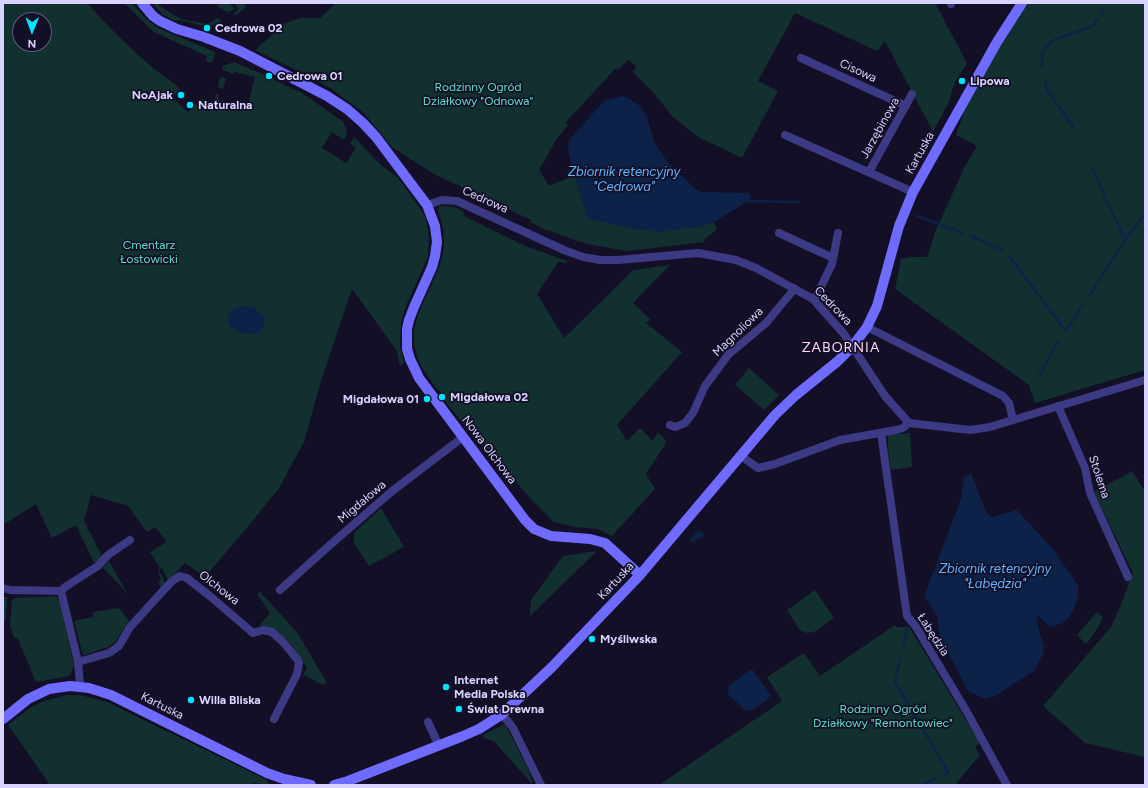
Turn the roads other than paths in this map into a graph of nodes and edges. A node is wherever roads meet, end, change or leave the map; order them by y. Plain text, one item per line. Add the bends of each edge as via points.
1 (142, 3) edge
2 (1022, 3) edge
3 (800, 58) dead end
4 (912, 94) dead end
5 (906, 106) junction
6 (785, 135) dead end
7 (870, 172) junction
8 (913, 192) junction
9 (427, 205) junction
10 (779, 233) dead end
11 (838, 233) dead end
12 (833, 258) junction
13 (794, 288) junction
14 (812, 299) junction
15 (867, 327) junction
16 (852, 348) junction
17 (1145, 380) edge
18 (1058, 406) junction
19 (1013, 420) junction
20 (909, 424) junction
21 (670, 425) dead end
22 (881, 433) junction
23 (463, 437) junction
24 (741, 456) junction
25 (130, 540) dead end
26 (640, 575) junction
27 (1128, 577) dead end
28 (3, 588) edge
29 (280, 590) dead end
30 (62, 591) junction
31 (78, 662) junction
32 (80, 686) junction
33 (501, 715) junction
34 (3, 719) edge
35 (274, 719) dead end
36 (428, 722) dead end
37 (439, 746) junction
38 (311, 785) edge
39 (334, 785) edge
40 (541, 785) edge
41 (1007, 785) edge

1 - 9 street via 160,21 240,51 347,109 376,137
2 - 8 street, Kartuska via 997,42
3 - 5 street, Cisowa
4 - 5 street, Jarzębinowa
5 - 7 street, Jarzębinowa
6 - 7 street
7 - 8 street
8 - 15 street, Kartuska via 899,226 880,298
9 - 13 street, Cedrowa via 442,200 457,201 584,257 618,260 692,252 706,253 743,263
9 - 23 street, Nowa Olchowa via 435,226 437,242 435,256 409,320 407,349 419,378
10 - 12 street
11 - 12 street
12 - 14 street via 817,295
13 - 14 street, Cedrowa
13 - 21 street, Magnoliowa via 766,323 728,355 706,386 685,424 675,427
14 - 16 street, Cedrowa via 844,334
15 - 16 street, Kartuska
15 - 19 street via 1003,396 1009,403
16 - 20 street via 885,396
16 - 24 street, Kartuska via 775,415
17 - 18 street
18 - 19 street
18 - 27 street, Stolema via 1085,468 1090,494
19 - 20 street via 970,430
20 - 22 street
22 - 24 street via 840,440 758,468
22 - 41 street, Łabędzia via 907,616 963,706
23 - 26 street, Nowa Olchowa via 534,529 551,536 590,539 605,543
23 - 29 street, Migdałowa via 391,492
24 - 26 street, Kartuska
25 - 30 street
26 - 33 street, Kartuska via 552,667
28 - 30 street
30 - 31 street
31 - 32 street
31 - 35 street, Olchowa via 109,653 119,646 130,627 172,580 180,576 187,578 253,633 264,630 272,632 297,659 297,674
32 - 34 street, Kartuska via 60,687 38,694 23,702
32 - 38 street, Kartuska via 111,695 267,773
33 - 37 street, Kartuska via 479,729
33 - 40 street via 513,728
36 - 37 street
37 - 39 street, Kartuska

